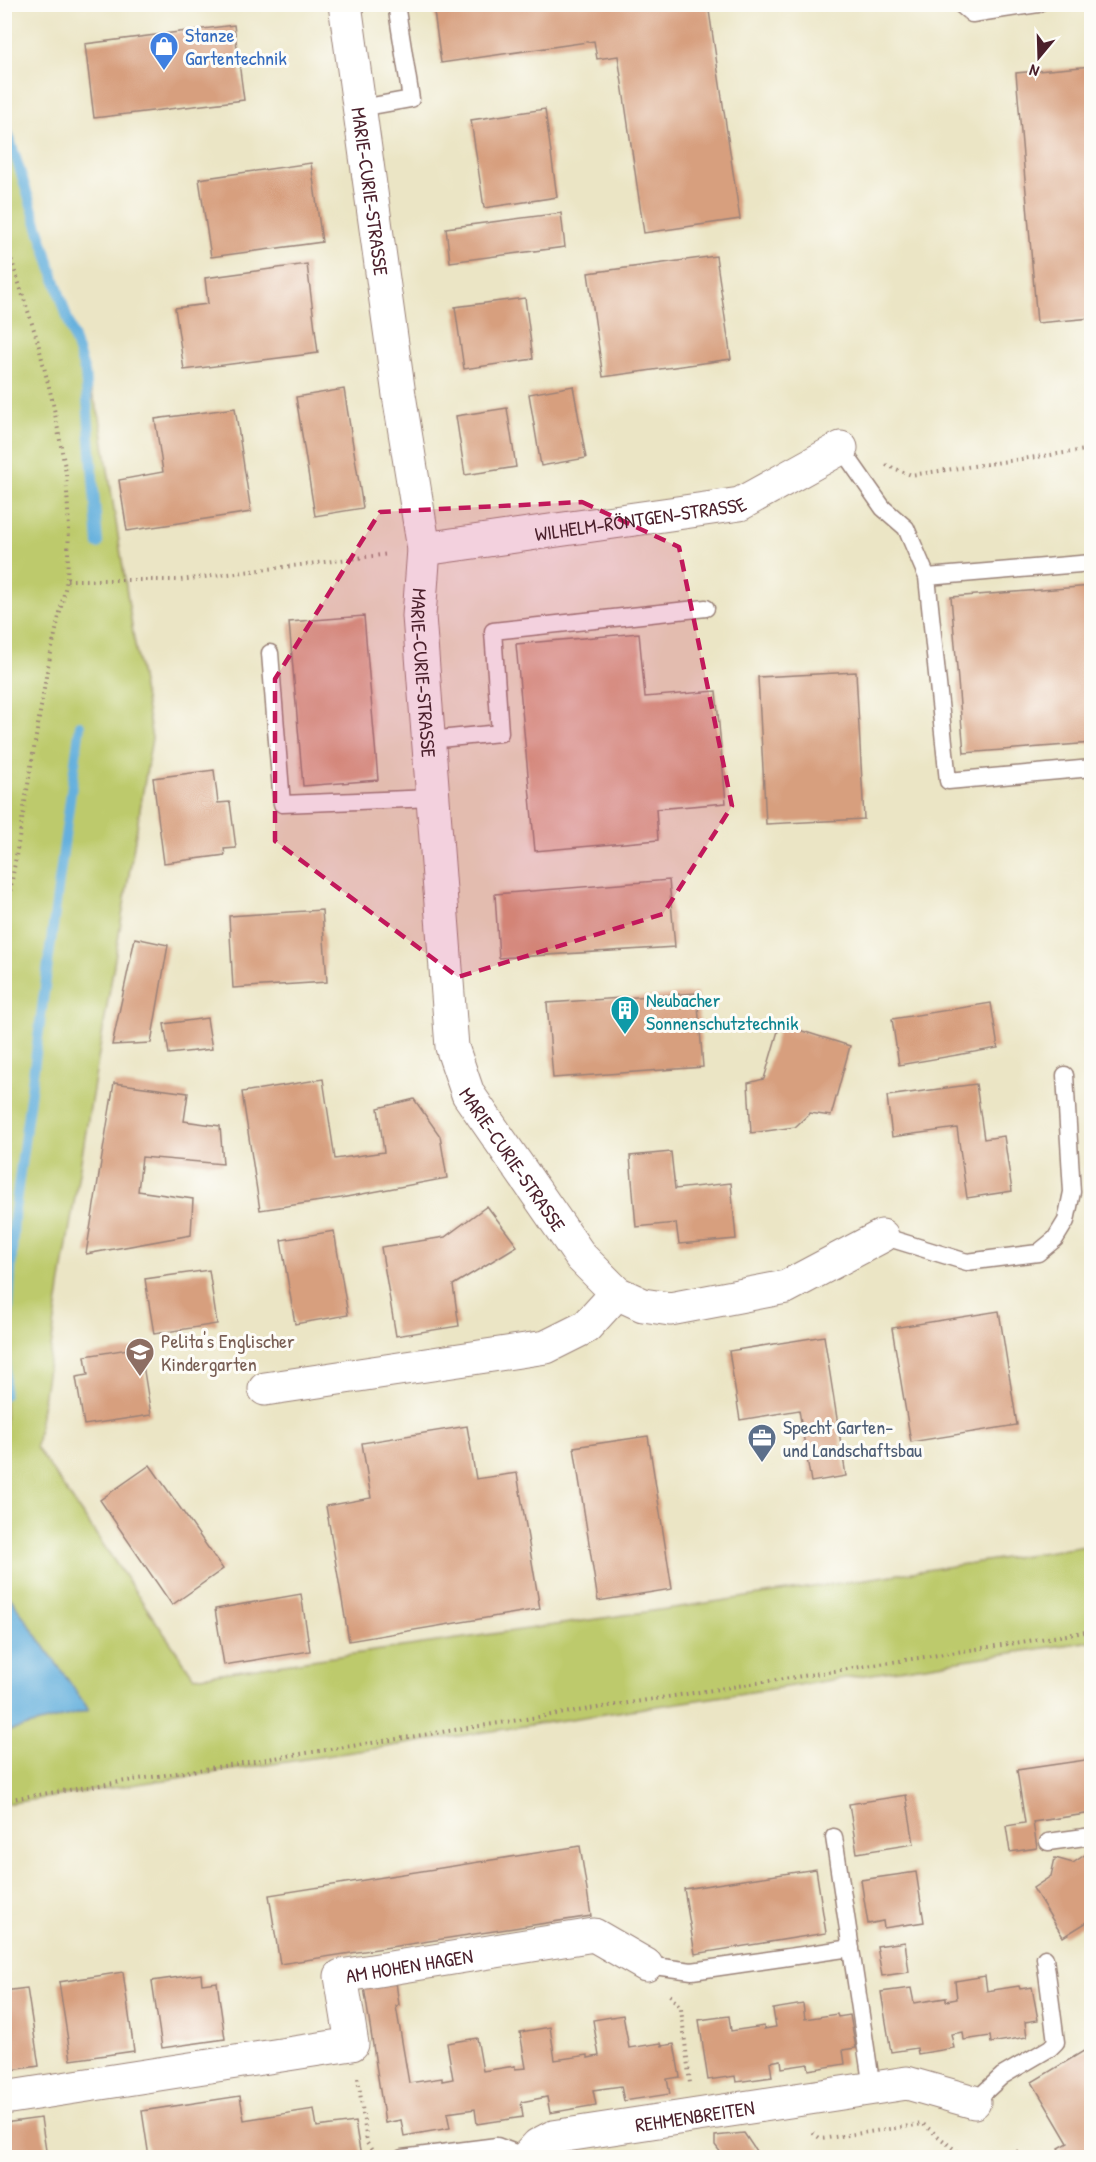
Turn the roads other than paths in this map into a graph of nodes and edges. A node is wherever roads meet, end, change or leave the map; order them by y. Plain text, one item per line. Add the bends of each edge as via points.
1 (345, 4) edge
2 (396, 4) edge
3 (960, 4) edge
4 (1038, 4) edge
5 (361, 108) junction
6 (841, 448) joint
7 (424, 549) junction
8 (1092, 562) edge
9 (927, 577) junction
10 (706, 608) dead end
11 (270, 652) dead end
12 (429, 740) junction
13 (1092, 768) edge
14 (433, 798) junction
15 (1065, 1075) dead end
16 (882, 1236) joint
17 (617, 1293) junction
18 (265, 1389) dead end
19 (1092, 1836) edge
20 (834, 1837) dead end
21 (1048, 1842) dead end
22 (851, 1948) junction
23 (1045, 1958) dead end
24 (646, 1965) joint
25 (872, 2088) junction
26 (4, 2098) edge
27 (974, 2102) joint
28 (402, 2157) edge
29 (526, 2157) edge

1 - 5 street, MARIE-CURIE-STRASSE
2 - 5 lane via 411,99
3 - 4 lane via 972,14
5 - 7 street, MARIE-CURIE-STRASSE
6 - 7 street, WILHELM-RÖNTGEN-STRASSE via 740,504
6 - 9 lane via 883,508 906,528
7 - 12 street, MARIE-CURIE-STRASSE via 419,616
8 - 9 lane
9 - 13 lane via 948,781
10 - 12 lane via 493,631 501,733
11 - 14 lane via 282,804
12 - 14 street, MARIE-CURIE-STRASSE
14 - 17 street, MARIE-CURIE-STRASSE via 452,1047 468,1094 581,1257
15 - 16 lane via 1072,1192 1066,1221 1055,1239 1038,1252 967,1262
16 - 17 street, MARIE-CURIE-STRASSE via 786,1287 670,1309 643,1305
17 - 18 street via 586,1327 546,1347
19 - 21 lane
20 - 22 lane
22 - 24 lane, AM HOHEN HAGEN via 692,1971
22 - 25 lane
23 - 27 lane via 1056,2042 1002,2076
24 - 26 street, AM HOHEN HAGEN via 594,1935 341,1976 352,2044
25 - 27 street, REHMENBREITEN via 907,2084
25 - 29 street, REHMENBREITEN via 553,2137
28 - 29 lane via 497,2146

